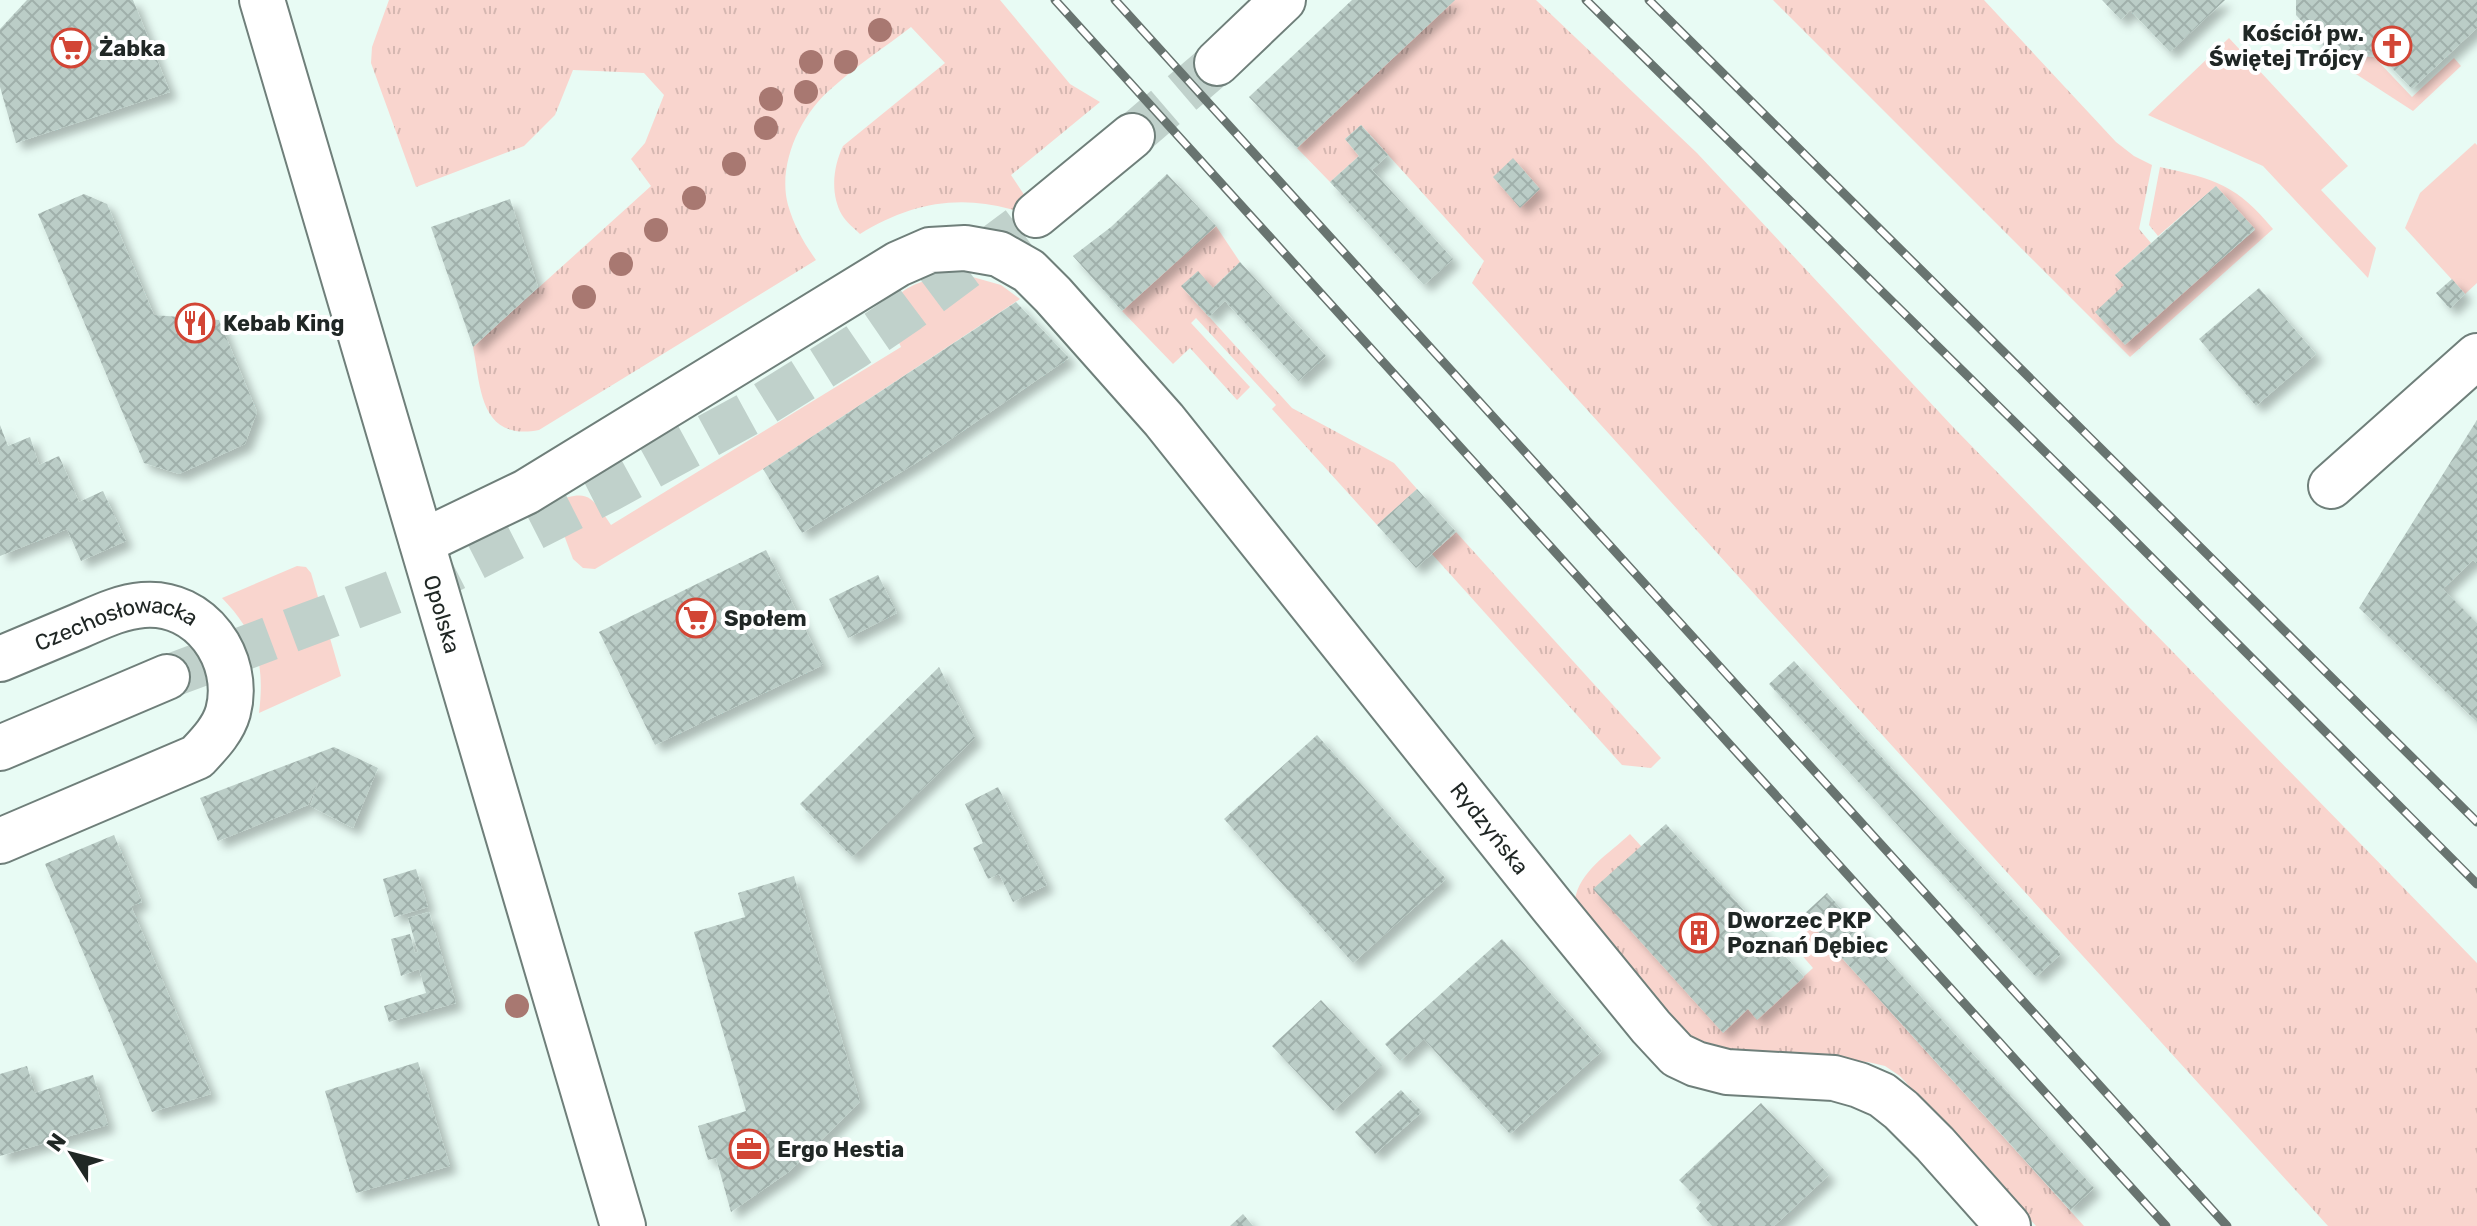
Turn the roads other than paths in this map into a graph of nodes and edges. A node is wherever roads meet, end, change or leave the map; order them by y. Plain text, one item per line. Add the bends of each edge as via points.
1 (262, 0) edge
2 (1283, 0) edge
3 (1217, 63) tunnel mouth
4 (1132, 136) tunnel mouth
5 (1036, 215) tunnel mouth
6 (2477, 356) edge
7 (2331, 486) dead end
8 (422, 542) junction
9 (0, 659) edge
10 (167, 677) tunnel mouth
11 (0, 748) edge
12 (0, 841) edge
13 (623, 1226) edge
14 (2008, 1226) edge

1 - 8 street, Opolska
2 - 3 street
4 - 5 street
6 - 7 street
8 - 13 street, Opolska
8 - 14 street, Rydzyńska via 526,492 898,264 930,250 965,248 999,254 1029,271 1140,391 1677,1055 1727,1072 1834,1078 1882,1095 1935,1144
9 - 12 street, Czechosłowacka via 119,609 172,608 196,619 215,638 228,662 232,688 228,715 197,757
10 - 11 street, Czechosłowacka

